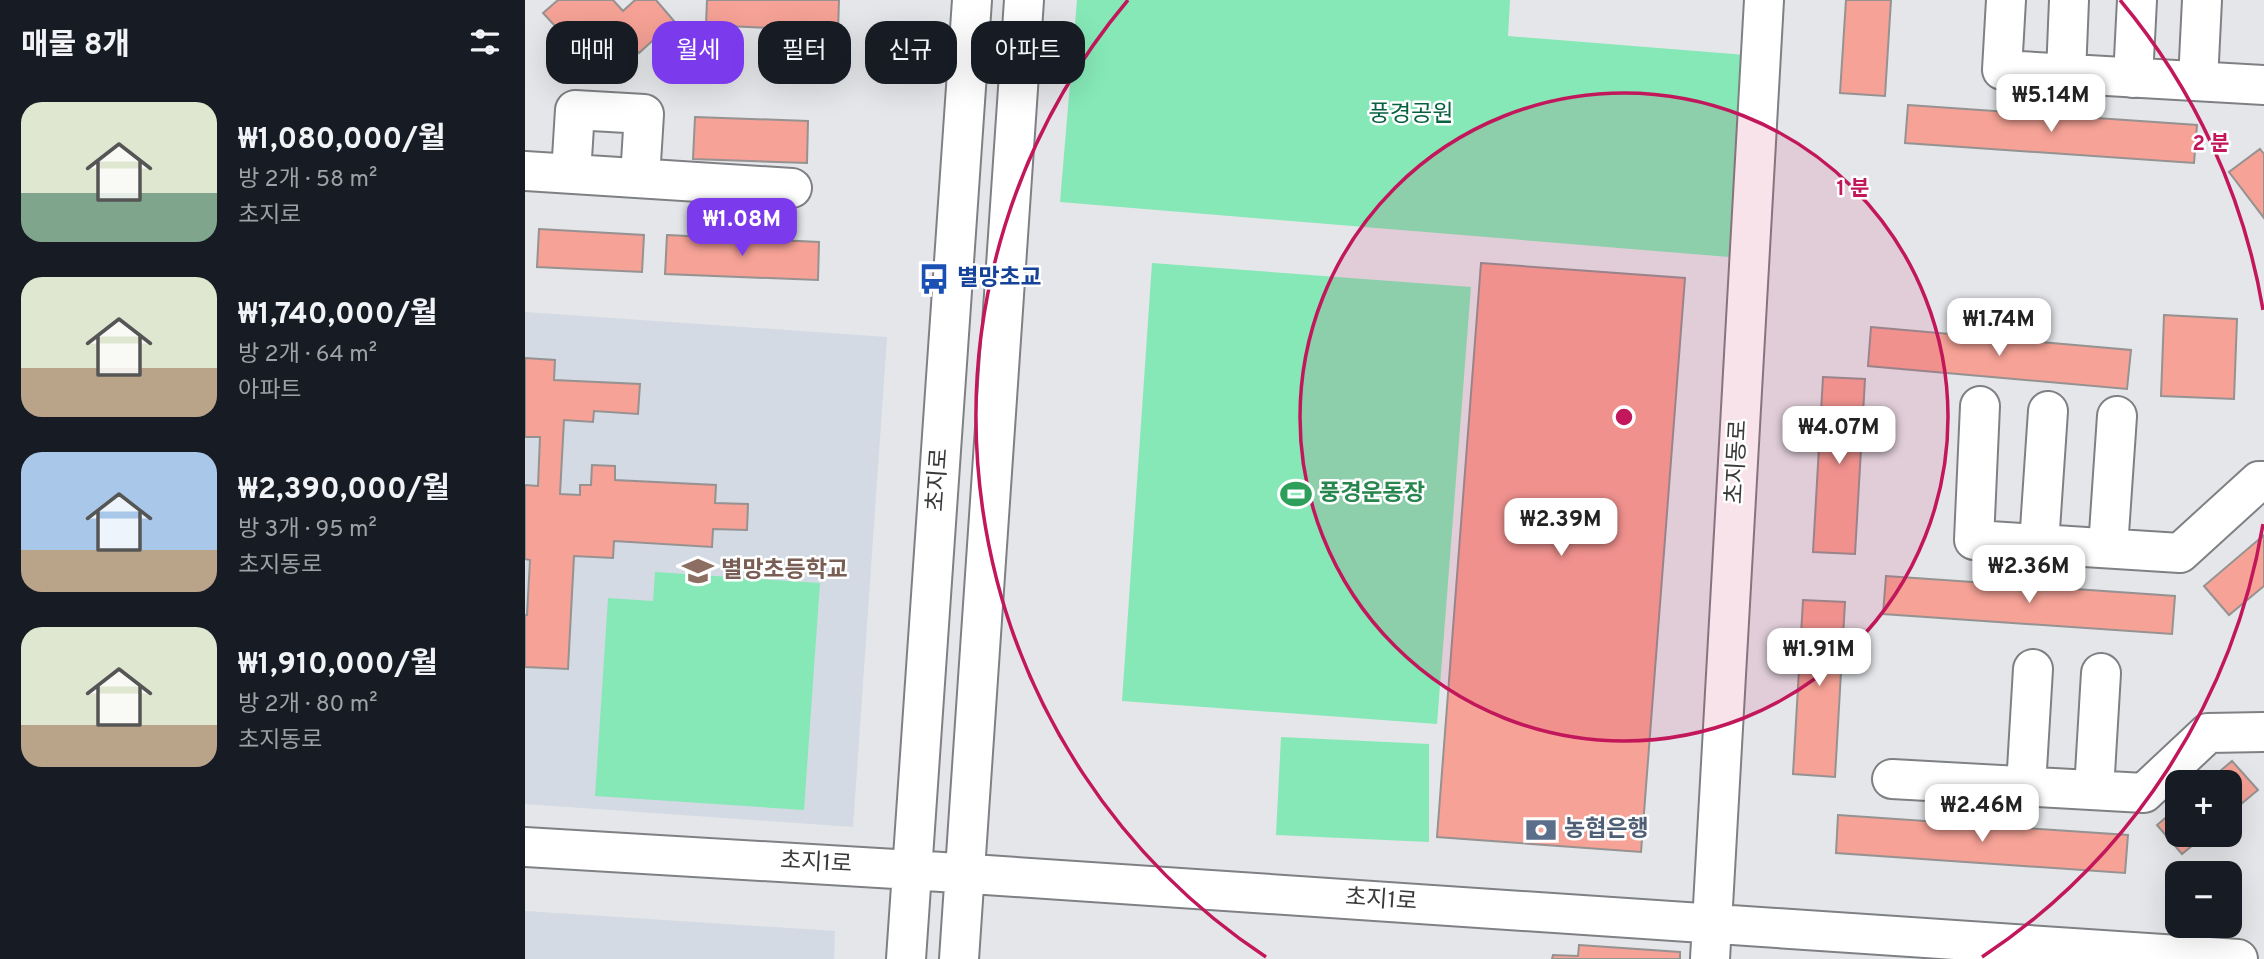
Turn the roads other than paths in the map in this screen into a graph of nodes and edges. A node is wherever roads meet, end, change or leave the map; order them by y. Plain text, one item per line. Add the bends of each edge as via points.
1 (972, 0) edge
2 (1024, 0) edge
3 (1764, 0) edge
4 (2006, 0) edge
5 (2069, 0) edge
6 (2137, 0) edge
7 (2202, 0) edge
8 (2066, 74) junction
9 (2133, 78) junction
10 (2198, 81) junction
11 (2264, 85) edge
12 (525, 171) edge
13 (571, 174) junction
14 (640, 178) junction
15 (792, 188) dead end
16 (1980, 406) dead end
17 (2048, 411) dead end
18 (2117, 416) dead end
19 (2264, 481) edge
20 (2039, 544) junction
21 (2108, 548) junction
22 (2033, 668) dead end
23 (2101, 673) dead end
24 (2264, 732) edge
25 (1892, 779) dead end
26 (2026, 786) junction
27 (2094, 790) junction
28 (525, 847) edge
29 (912, 870) junction
30 (965, 873) junction
31 (1711, 941) edge
32 (906, 959) edge
33 (960, 959) edge
34 (2238, 959) edge

1 - 29 street, 초지로
2 - 30 street
3 - 31 street, 초지동로
4 - 8 street via 2002,70
5 - 8 street
6 - 9 street
7 - 10 street
8 - 9 street
9 - 10 street
10 - 11 street
12 - 13 street
13 - 14 street
13 - 14 street via 575,110 644,114
14 - 15 street
16 - 20 street via 1974,540
17 - 20 street
18 - 21 street
19 - 21 street via 2180,553
20 - 21 street
22 - 26 street
23 - 27 street
24 - 27 street via 2208,733 2144,793
25 - 26 street
26 - 27 street
28 - 29 street, 초지1로
29 - 30 street, 초지1로
29 - 32 street, 초지로
30 - 31 street, 초지1로
30 - 33 street
31 - 34 street, 초지1로

